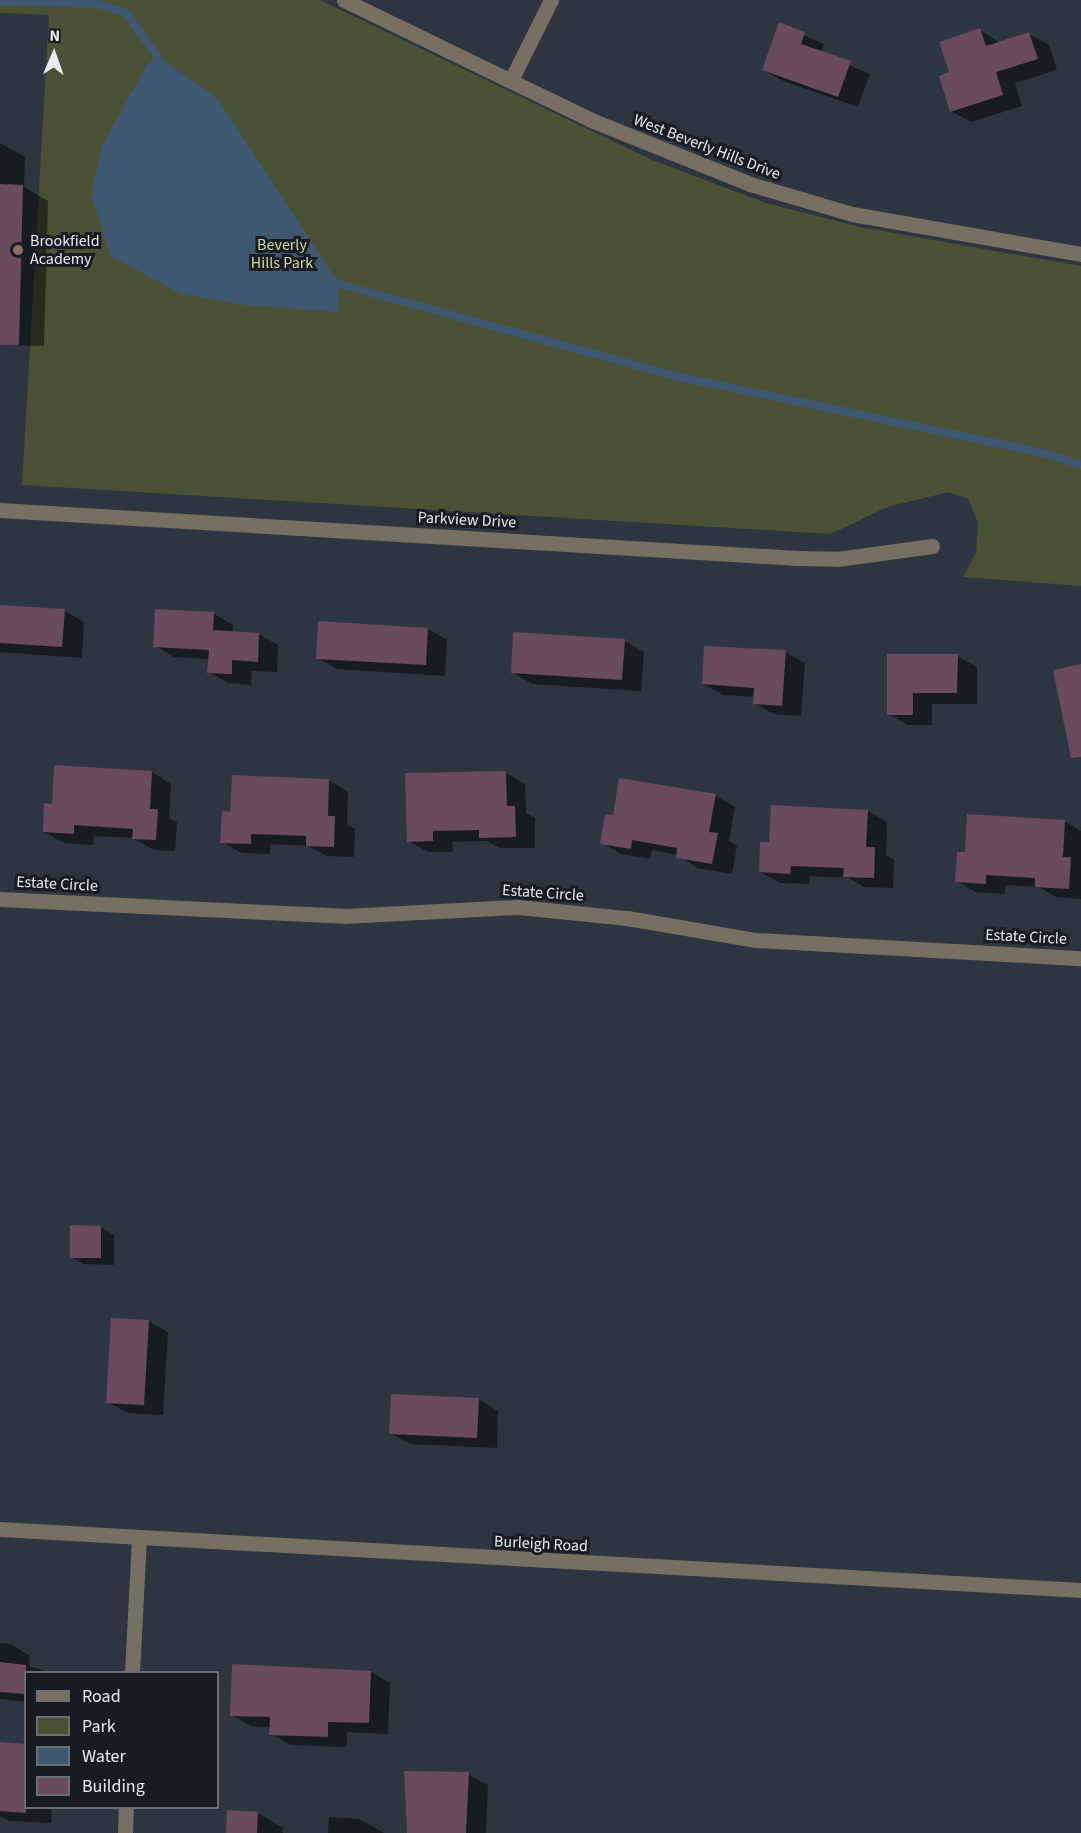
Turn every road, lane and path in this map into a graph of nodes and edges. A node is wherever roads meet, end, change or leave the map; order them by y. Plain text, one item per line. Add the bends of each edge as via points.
1 (344, 0) edge
2 (551, 0) edge
3 (512, 78) junction
4 (1081, 254) edge
5 (0, 510) edge
6 (932, 546) dead end
7 (0, 899) edge
8 (1081, 958) edge
9 (0, 1529) edge
10 (138, 1538) junction
11 (1081, 1590) edge
12 (132, 1671) edge
13 (126, 1809) edge
14 (125, 1833) edge

1 - 3 street, West Beverly Hills Drive
2 - 3 street
3 - 4 street, West Beverly Hills Drive via 659,150 802,201 910,227
5 - 6 street, Parkview Drive via 798,558 837,559
7 - 8 street, Estate Circle via 344,916 518,907 627,918 756,940
9 - 10 street, Burleigh Road
10 - 11 street, Burleigh Road
10 - 12 street
13 - 14 street

